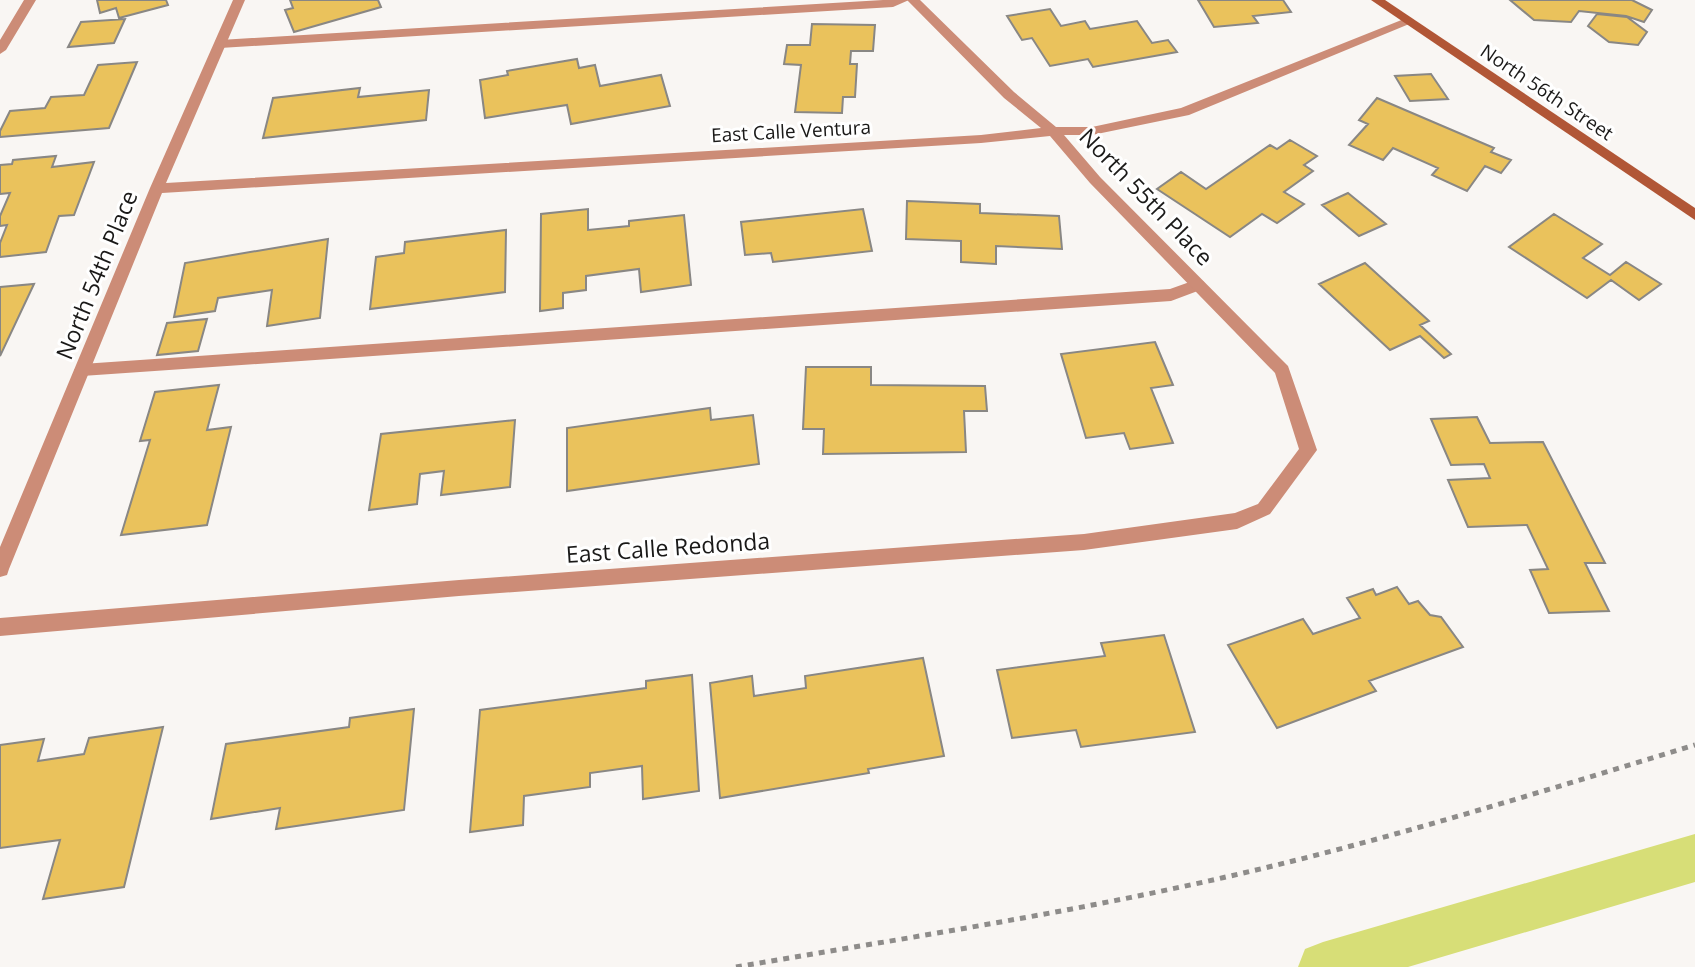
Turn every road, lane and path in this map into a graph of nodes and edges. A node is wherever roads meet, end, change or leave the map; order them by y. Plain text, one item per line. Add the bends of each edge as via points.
1 (30, 0) edge
2 (239, 0) edge
3 (902, 0) edge
4 (912, 0) edge
5 (1377, 0) edge
6 (1408, 22) junction
7 (220, 44) junction
8 (0, 50) edge
9 (1053, 131) junction
10 (157, 188) junction
11 (1695, 215) edge
12 (1198, 285) junction
13 (82, 370) junction
14 (1308, 450) joint
15 (0, 569) edge
16 (0, 627) edge
17 (1695, 745) edge
18 (736, 967) edge

1 - 8 street
2 - 7 street, North 54th Place
3 - 7 street
4 - 9 street, North 55th Place via 1009,95
5 - 6 main road, North 56th Street
6 - 9 street, East Calle Ventura via 1184,111 1093,131
6 - 11 main road, North 56th Street
7 - 10 street, North 54th Place
9 - 10 street, East Calle Ventura
9 - 12 street, North 55th Place
10 - 13 street, North 54th Place
12 - 13 street via 1171,295
12 - 14 street, North 55th Place via 1282,370
13 - 15 street, North 54th Place
14 - 16 street, East Calle Redonda via 1264,509 1237,521 1084,542
17 - 18 path via 1477,811 1228,877

